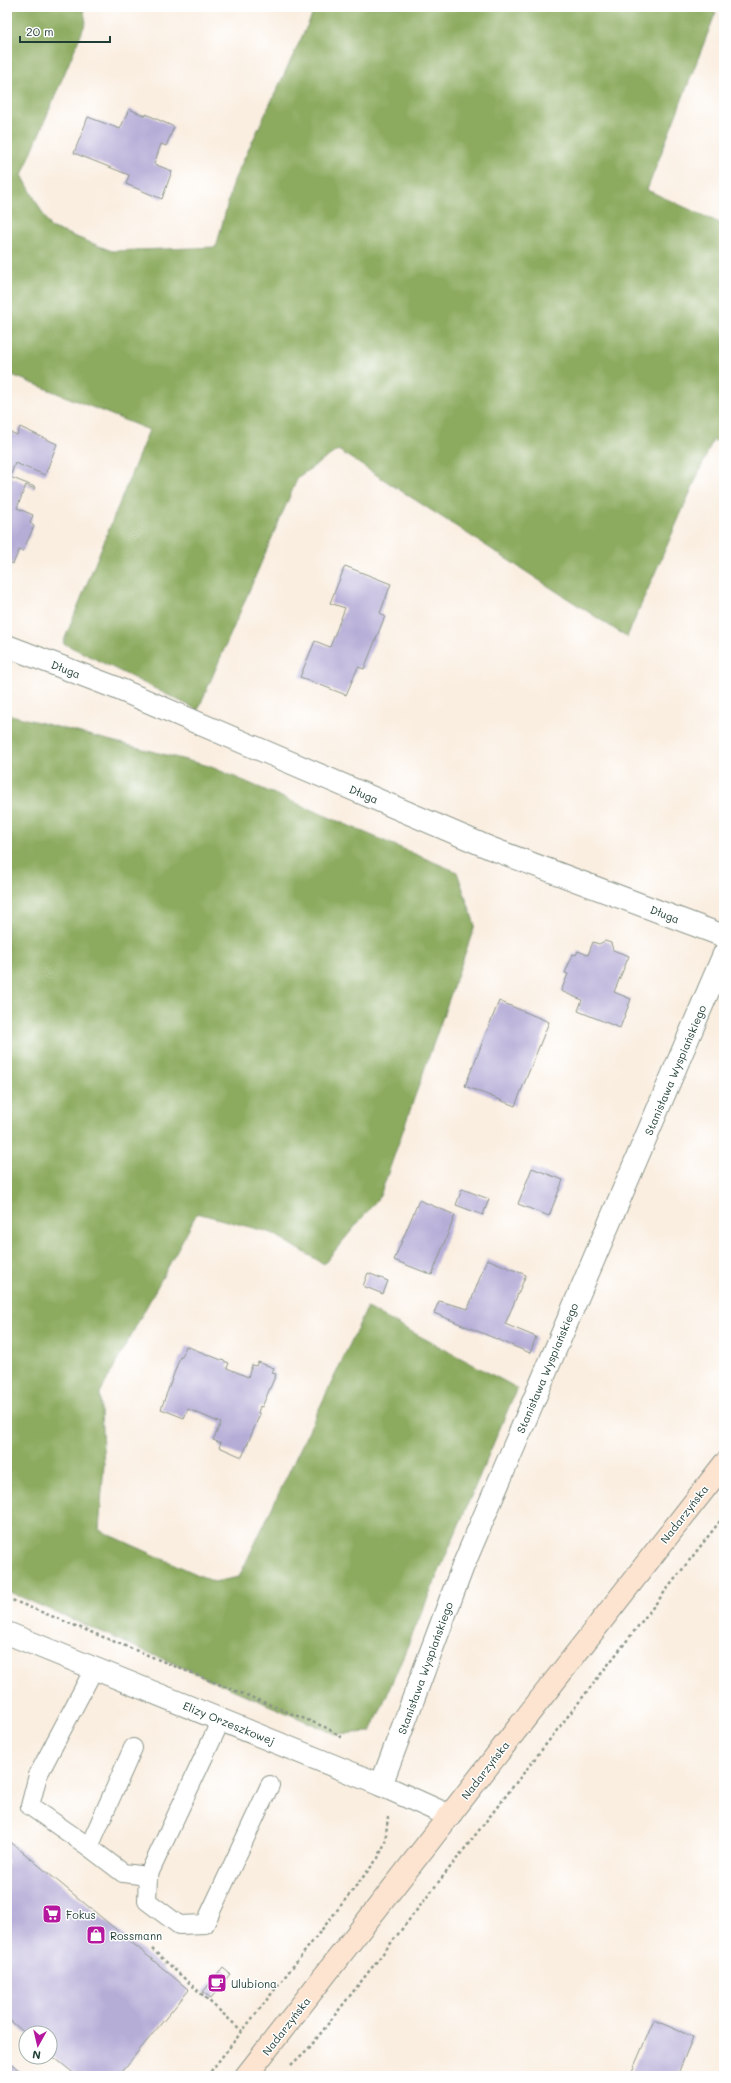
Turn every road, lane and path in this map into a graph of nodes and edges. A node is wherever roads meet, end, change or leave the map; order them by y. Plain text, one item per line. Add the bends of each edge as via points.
1 (7, 646) edge
2 (724, 936) edge
3 (724, 954) edge
4 (724, 1464) edge
5 (724, 1516) edge
6 (7, 1598) edge
7 (7, 1633) edge
8 (94, 1669) junction
9 (292, 1713) dead end
10 (221, 1720) junction
11 (133, 1748) dead end
12 (270, 1785) dead end
13 (382, 1785) junction
14 (389, 1810) dead end
15 (450, 1816) junction
16 (89, 1846) junction
17 (148, 1876) junction
18 (152, 1949) dead end
19 (242, 2032) junction
20 (289, 2066) dead end
21 (207, 2076) edge
22 (246, 2076) edge

1 - 2 street, Długa via 114,687 490,848
3 - 13 street, Stanisława Wyspiańskiego via 463,1566
4 - 15 main road, Nadarzyńska
5 - 20 path via 310,2047
6 - 9 path
7 - 8 street, Elizy Orzeszkowej
8 - 10 street, Elizy Orzeszkowej
8 - 16 lane via 38,1775 30,1806
10 - 13 street, Elizy Orzeszkowej
10 - 17 lane
11 - 16 lane
12 - 17 lane via 205,1924 179,1925 147,1901
13 - 15 street, Elizy Orzeszkowej
14 - 19 path via 385,1843 378,1858
15 - 22 main road, Nadarzyńska
16 - 17 lane via 122,1873
18 - 19 path
19 - 21 path

